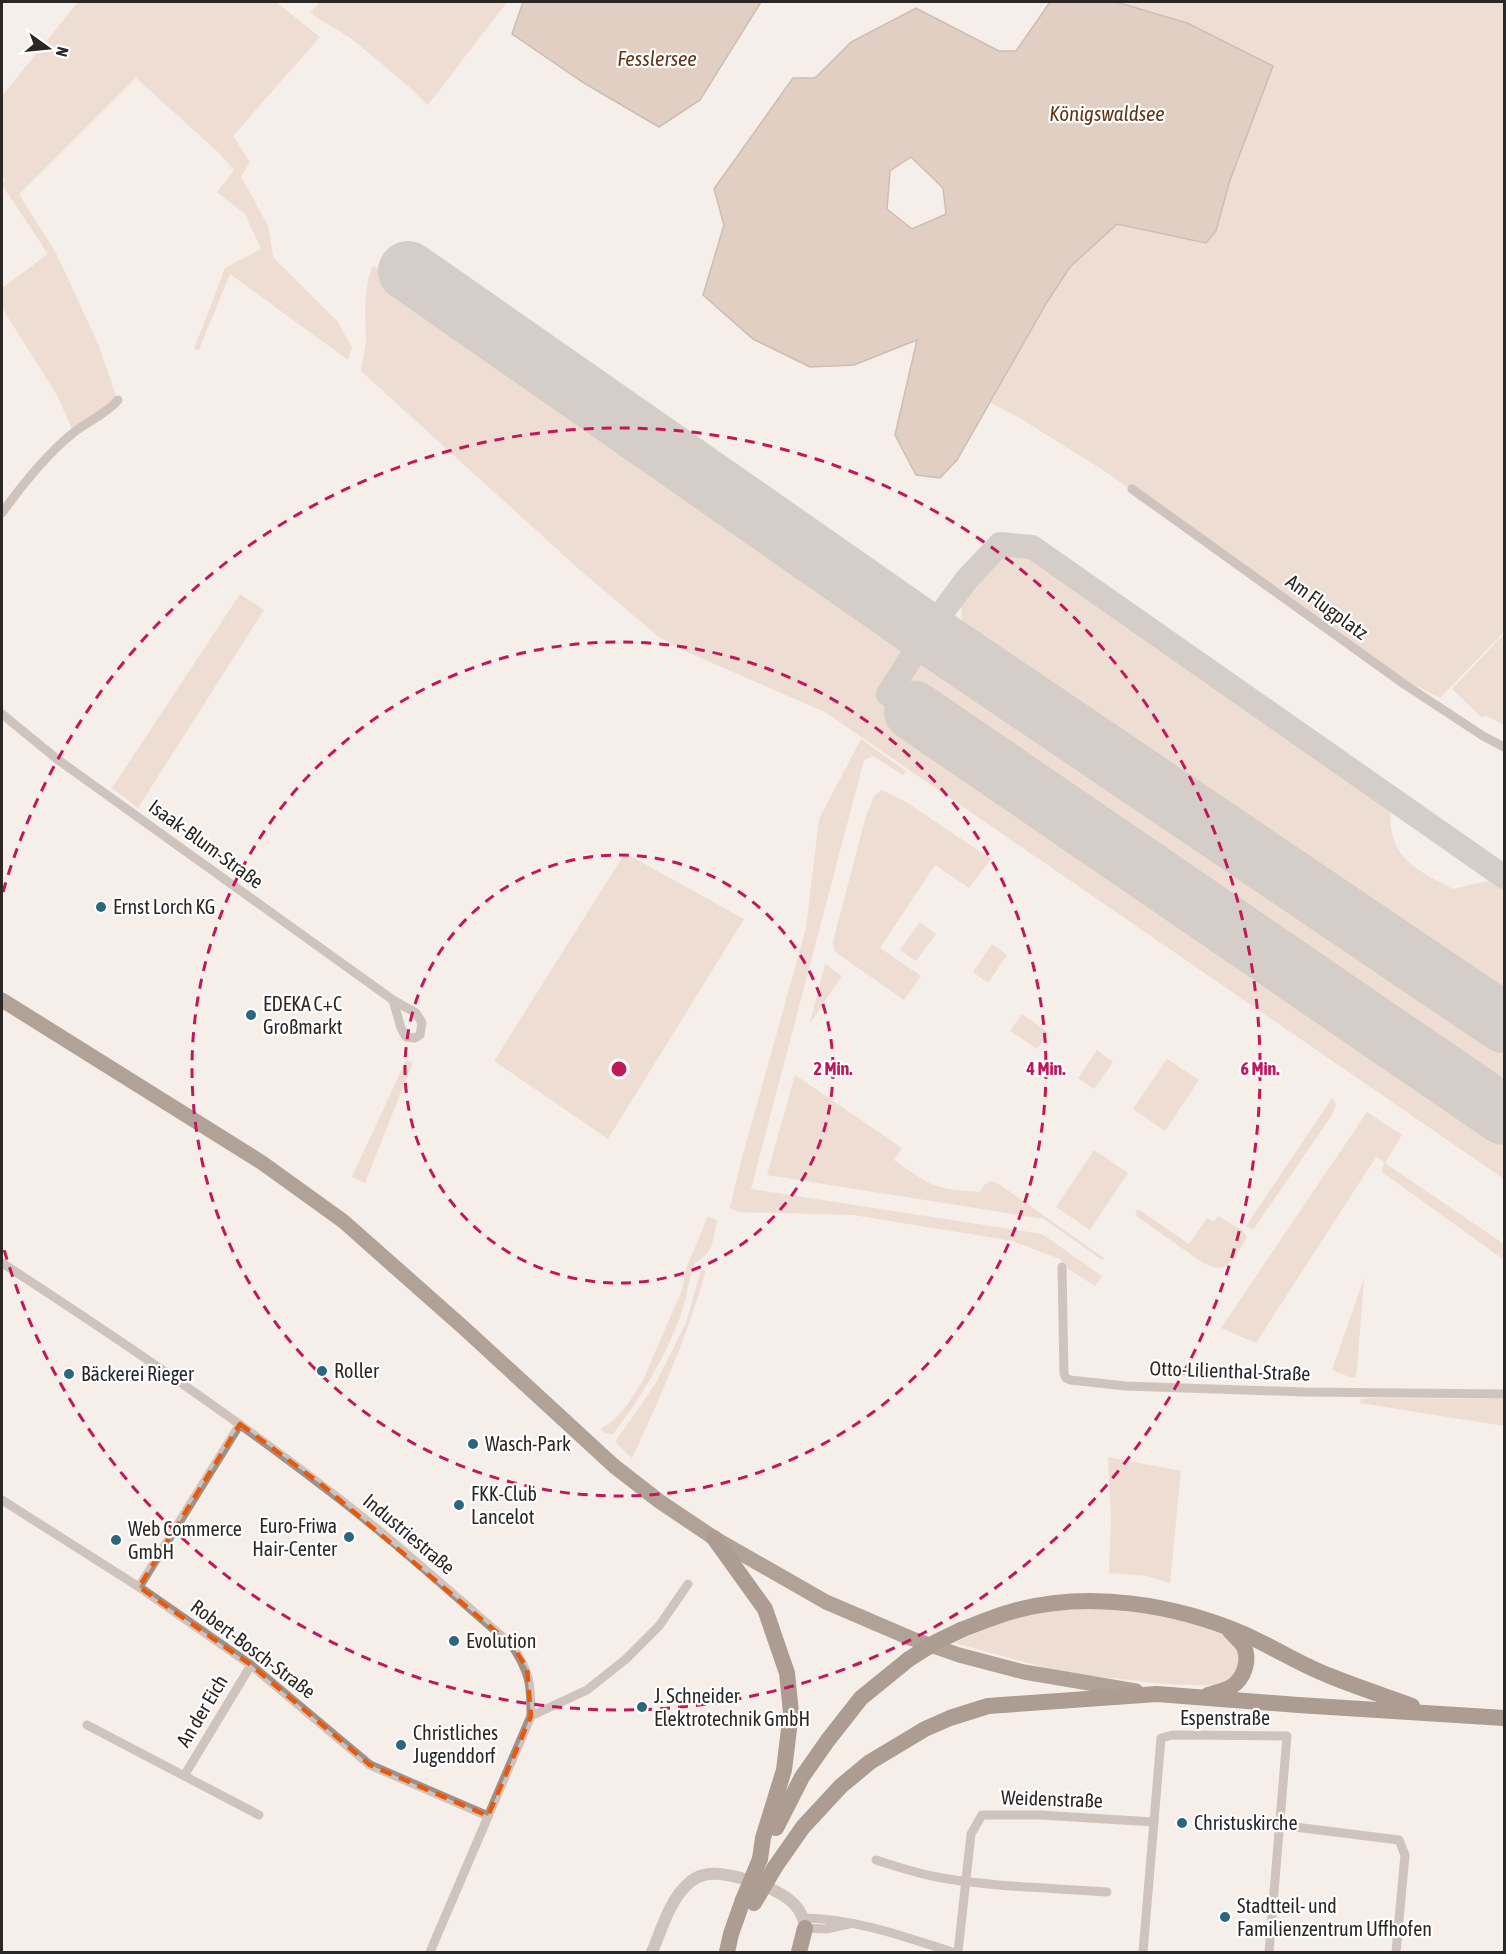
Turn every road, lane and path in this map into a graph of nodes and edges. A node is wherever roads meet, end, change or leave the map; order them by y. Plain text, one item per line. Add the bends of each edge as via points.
1 (118, 400) dead end
2 (1132, 489) dead end
3 (2, 513) edge
4 (2, 714) edge
5 (1504, 747) edge
6 (2, 1000) edge
7 (393, 1000) dead end
8 (2, 1263) edge
9 (1062, 1267) dead end
10 (1504, 1394) edge
11 (240, 1424) junction
12 (2, 1500) edge
13 (714, 1538) junction
14 (688, 1584) dead end
15 (139, 1587) junction
16 (1226, 1627) junction
17 (251, 1665) junction
18 (1157, 1694) junction
19 (1201, 1697) junction
20 (1426, 1712) junction
21 (531, 1716) junction
22 (1504, 1718) edge
23 (87, 1725) dead end
24 (183, 1776) junction
25 (259, 1815) dead end
26 (488, 1816) junction
27 (1154, 1822) junction
28 (1280, 1825) junction
29 (876, 1860) dead end
30 (767, 1863) junction
31 (966, 1881) junction
32 (1107, 1892) dead end
33 (804, 1923) junction
34 (729, 1948) edge
35 (430, 1953) edge
36 (652, 1953) edge
37 (799, 1953) edge
38 (952, 1953) edge
39 (958, 1953) edge
40 (1143, 1953) edge
41 (1269, 1953) edge
42 (1396, 1953) edge

1 - 3 street via 56,449
2 - 5 street, Am Flugplatz via 1404,684
4 - 7 street, Isaak-Blum-Straße via 57,759
6 - 13 main road via 261,1162 343,1221 621,1471
8 - 11 street, Industriestraße
9 - 10 street, Otto-Lilienthal-Straße via 1064,1374 1070,1380 1126,1386 1304,1392
11 - 15 street
11 - 21 street, Industriestraße via 322,1485 512,1645 526,1668
12 - 15 street, Robert-Bosch-Straße
13 - 18 main road via 826,1602 910,1638 1024,1672
13 - 30 highway via 765,1609 788,1673 791,1713 784,1770 763,1838
14 - 21 street via 659,1626 626,1659 587,1690
15 - 17 street, Robert-Bosch-Straße
16 - 19 highway via 1246,1653 1244,1672 1231,1687
16 - 20 highway via 1328,1676
16 - 30 highway, bridge via 1158,1607 1083,1602 1016,1610 936,1642 861,1698 828,1740 802,1777
17 - 24 street, An der Eich
17 - 26 street, Robert-Bosch-Straße via 370,1765
18 - 19 highway
18 - 30 highway via 988,1706 950,1718 870,1762 841,1786
19 - 20 highway
20 - 22 highway
21 - 26 street
23 - 24 street, An der Eich
24 - 25 street, An der Eich
26 - 35 street
27 - 28 street, Espenstraße via 1161,1738 1287,1736
27 - 31 street, Weidenstraße via 982,1815 970,1834
27 - 40 street, Espenstraße
28 - 41 street, Espenstraße
28 - 42 street via 1399,1840 1405,1855
29 - 31 street
30 - 34 highway, bridge
31 - 32 street
31 - 39 street, Weidenstraße
33 - 36 street via 793,1902 773,1890 729,1875 705,1875 689,1882 674,1900
33 - 37 highway
33 - 38 street via 826,1929 854,1923

